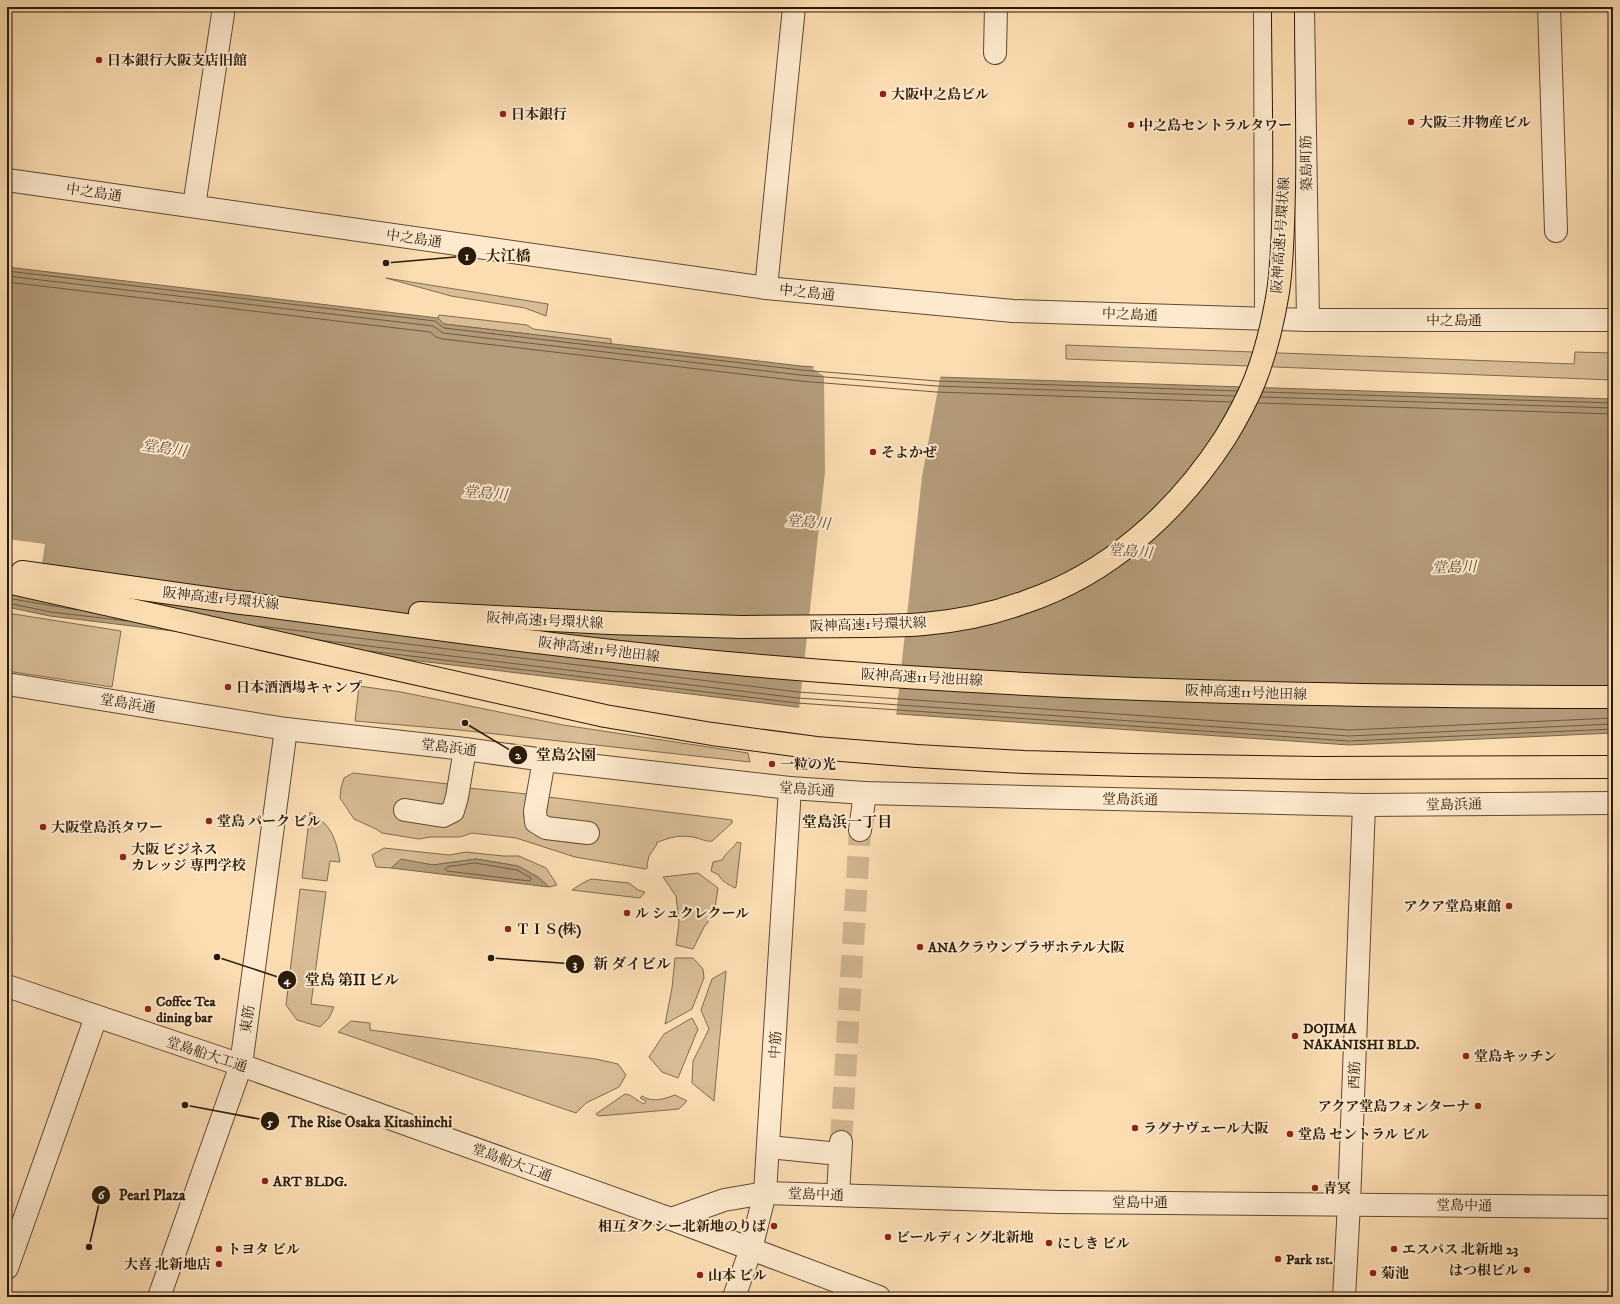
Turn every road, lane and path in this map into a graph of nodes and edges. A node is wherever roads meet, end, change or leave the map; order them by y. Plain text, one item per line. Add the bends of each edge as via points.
1 (224, 7) edge
2 (794, 7) edge
3 (996, 7) edge
4 (1265, 7) edge
5 (1282, 7) edge
6 (1303, 7) edge
7 (1549, 7) edge
8 (994, 54) dead end
9 (7, 180) edge
10 (194, 206) junction
11 (1556, 231) dead end
12 (766, 288) junction
13 (1266, 318) junction
14 (1308, 320) junction
15 (1613, 320) edge
16 (7, 569) edge
17 (7, 582) edge
18 (235, 602) junction
19 (7, 684) edge
20 (1613, 697) edge
21 (286, 729) junction
22 (465, 749) junction
23 (544, 760) junction
24 (1613, 767) edge
25 (790, 788) junction
26 (865, 793) junction
27 (1613, 803) edge
28 (1364, 805) junction
29 (405, 810) dead end
30 (860, 830) tunnel mouth
31 (588, 833) dead end
32 (7, 986) edge
33 (96, 1017) junction
34 (241, 1065) junction
35 (769, 1147) junction
36 (765, 1193) junction
37 (838, 1195) junction
38 (1349, 1204) junction
39 (1613, 1207) edge
40 (671, 1219) junction
41 (751, 1249) junction
42 (7, 1268) edge
43 (159, 1297) edge
44 (734, 1297) edge
45 (879, 1297) edge
46 (1344, 1297) edge

1 - 10 street
2 - 12 street
3 - 8 street
4 - 13 street
5 - 18 highway, 阪神高速1号環状線, bridge via 1283,232 1278,291 1255,381 1236,420 1183,495 1151,527 1114,556 1074,581 1026,602 974,617 923,624 872,626 610,624
6 - 14 street, 築島町筋
7 - 11 street
9 - 10 street, 中之島通
10 - 12 street, 中之島通
12 - 13 street, 中之島通 via 1013,311
13 - 14 street, 中之島通
14 - 15 street, 中之島通
16 - 18 highway, 阪神高速1号環状線
17 - 24 highway via 605,716 816,748 1024,762 1134,765 1318,768
18 - 20 highway, 阪神高速11号池田線 via 611,651 852,673 1227,693
19 - 21 street, 堂島浜通
21 - 22 street, 堂島浜通
21 - 34 street, 東筋
22 - 23 street, 堂島浜通
22 - 29 street via 457,797 452,811 443,816
23 - 25 street, 堂島浜通
23 - 31 street via 535,811 536,822 546,828
25 - 26 street, 堂島浜通
25 - 35 street, 中筋
26 - 28 street, 堂島浜通
26 - 30 street
27 - 28 street, 堂島浜通
28 - 38 street, 西筋
32 - 33 street, 堂島船大工通
33 - 34 street, 堂島船大工通
33 - 42 street
34 - 40 street, 堂島船大工通
34 - 43 street, 東筋
35 - 36 street, 中筋
35 - 37 street via 840,1148
36 - 37 street, 堂島中通
36 - 40 street, 堂島中通 via 724,1200
36 - 41 street, 中筋
37 - 38 street, 堂島中通 via 1057,1202
38 - 39 street, 堂島中通
38 - 46 street, 西筋
40 - 41 street, 堂島船大工通
41 - 44 street, 中筋
41 - 45 street, 堂島船大工通

